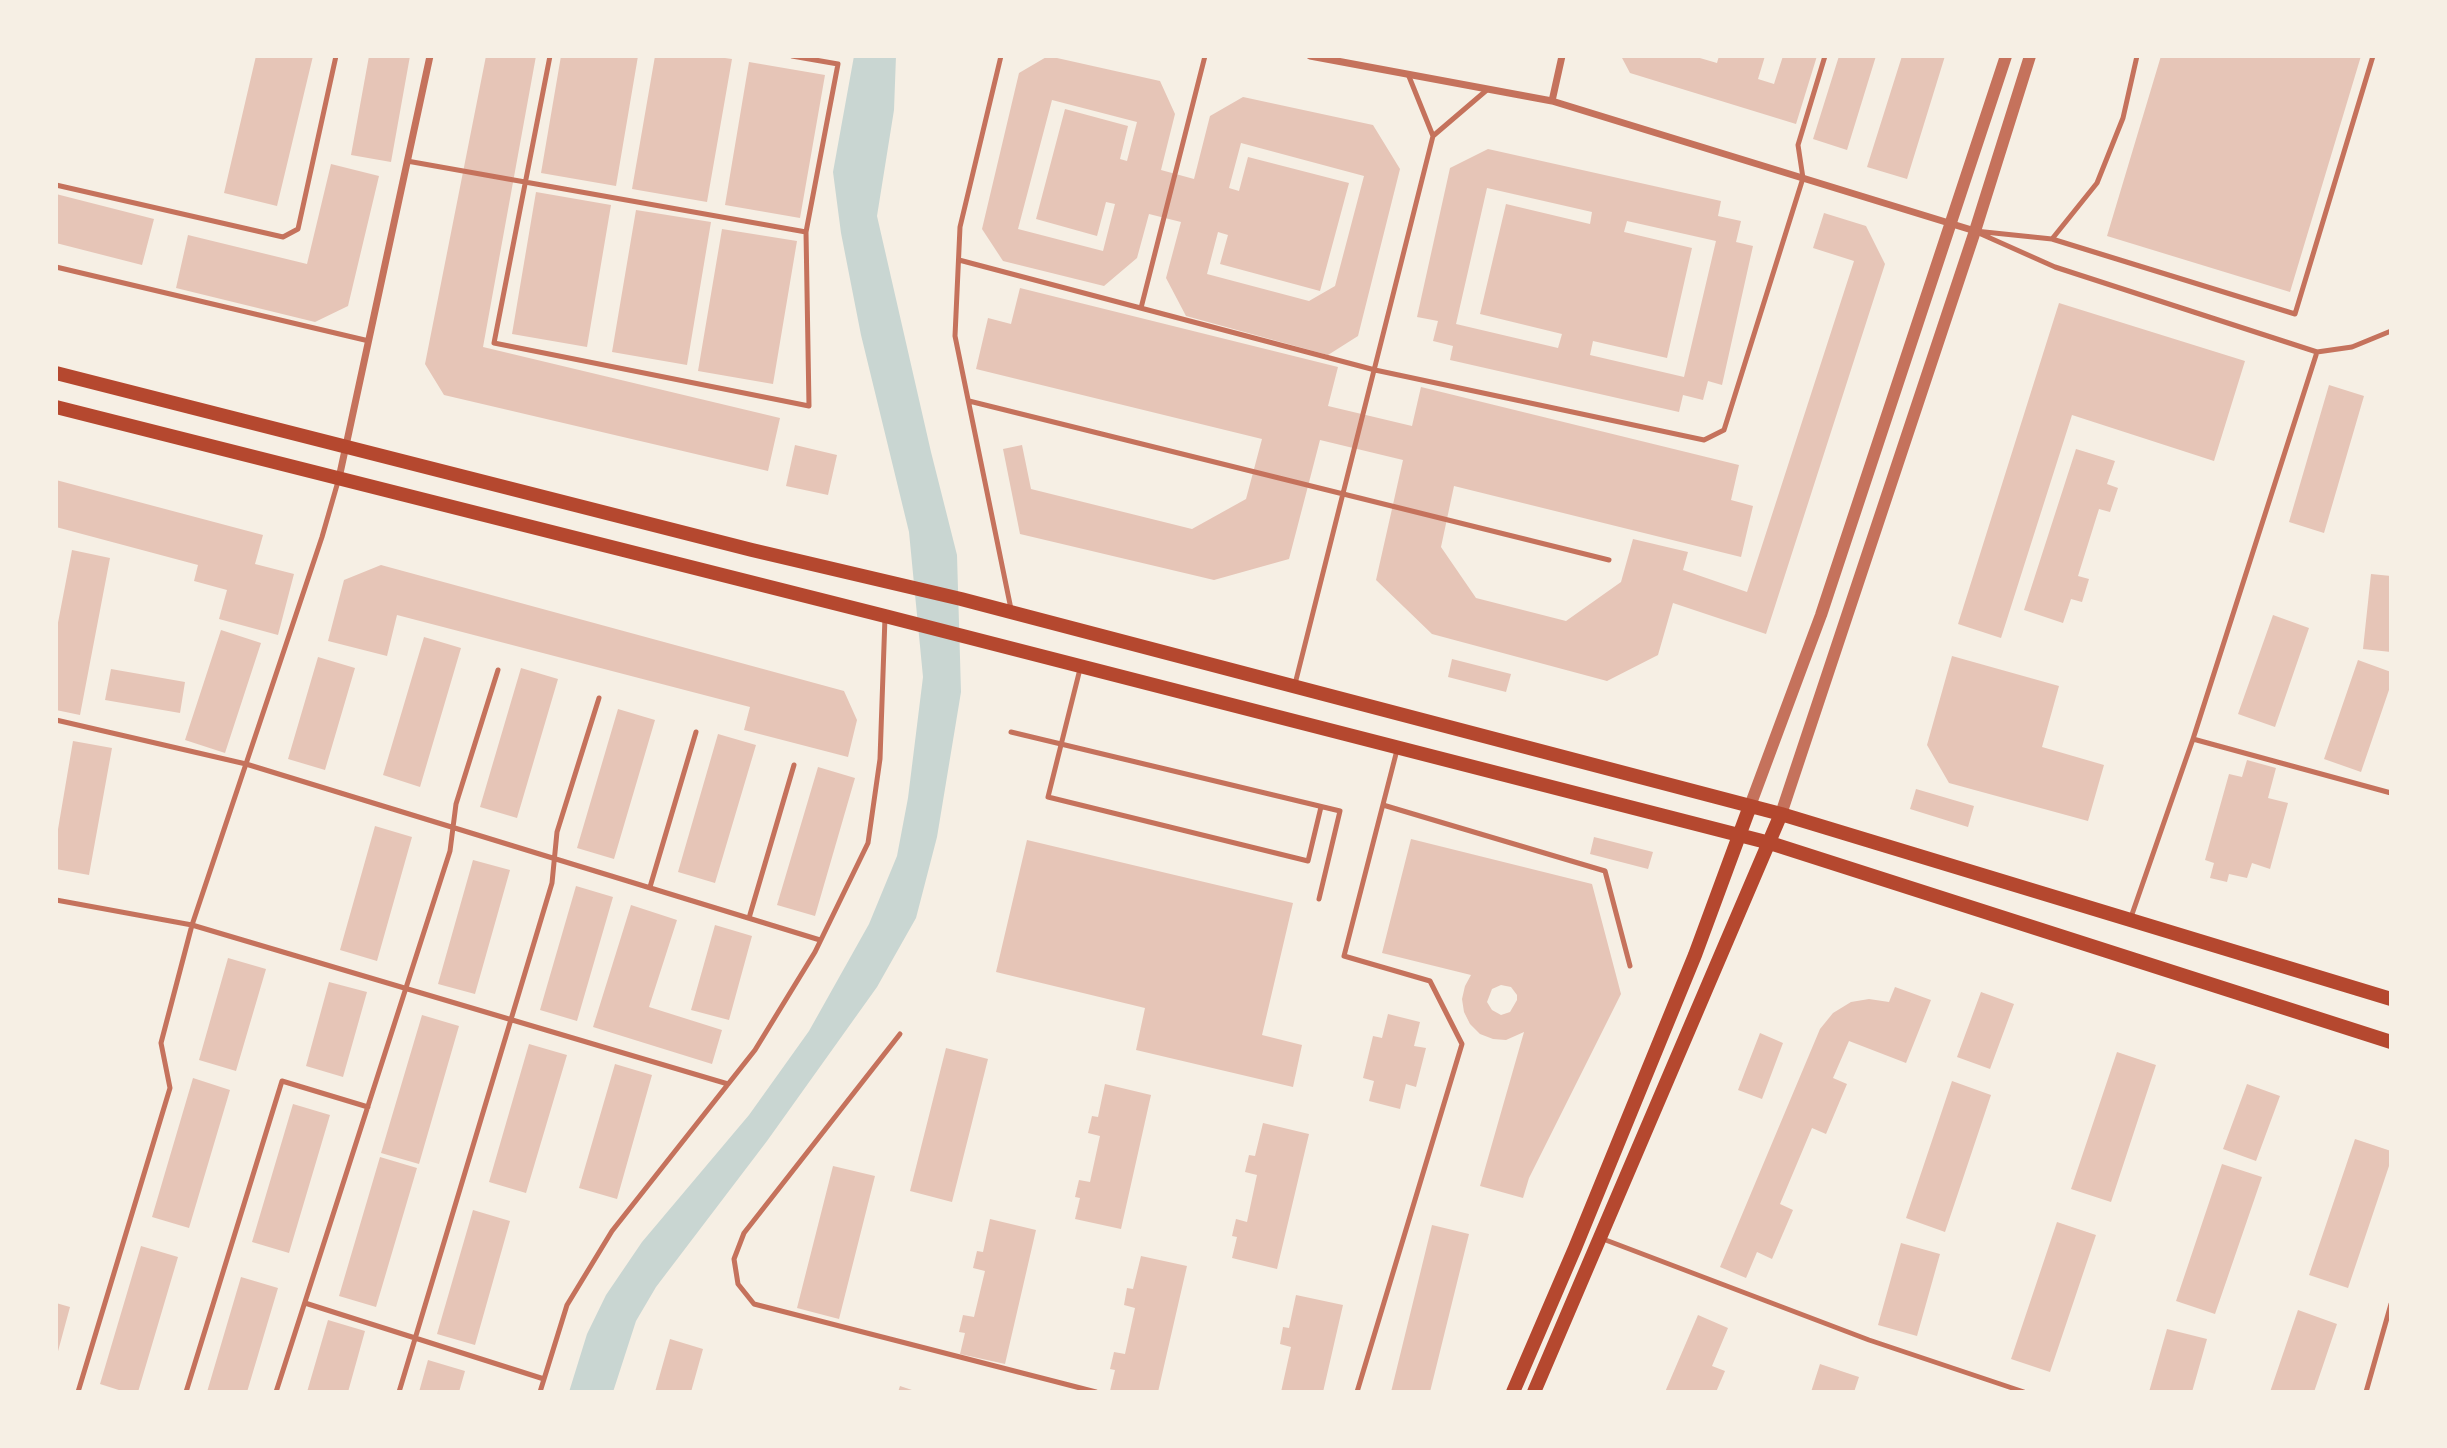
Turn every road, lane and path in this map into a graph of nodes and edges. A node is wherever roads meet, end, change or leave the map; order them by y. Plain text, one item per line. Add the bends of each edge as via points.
1 (336, 56) edge
2 (430, 56) edge
3 (550, 56) edge
4 (792, 56) edge
5 (1000, 56) edge
6 (1205, 56) edge
7 (1310, 56) edge
8 (1562, 56) edge
9 (1825, 56) edge
10 (2006, 56) edge
11 (2030, 56) edge
12 (2137, 56) edge
13 (2373, 56) edge
14 (1408, 74) junction
15 (1488, 89) junction
16 (1552, 101) junction
17 (1433, 136) junction
18 (407, 161) junction
19 (1803, 178) junction
20 (525, 182) junction
21 (56, 185) edge
22 (1951, 223) junction
23 (1975, 231) junction
24 (806, 232) junction
25 (2052, 239) junction
26 (958, 260) junction
27 (56, 267) edge
28 (1141, 308) junction
29 (2391, 331) edge
30 (369, 341) junction
31 (2317, 352) junction
32 (1375, 370) junction
33 (56, 373) edge
34 (969, 401) junction
35 (56, 407) edge
36 (346, 447) junction
37 (338, 478) junction
38 (1343, 494) junction
39 (1609, 560) dead end
40 (1012, 612) junction
41 (885, 616) junction
42 (1080, 666) junction
43 (498, 670) dead end
44 (1295, 687) junction
45 (599, 698) dead end
46 (56, 720) edge
47 (695, 732) dead end
48 (1011, 732) dead end
49 (2193, 739) junction
50 (1061, 744) junction
51 (1398, 747) junction
52 (246, 764) junction
53 (794, 765) dead end
54 (2391, 793) edge
55 (1383, 805) junction
56 (1750, 806) junction
57 (1321, 807) junction
58 (1781, 814) junction
59 (453, 826) junction
60 (1739, 835) junction
61 (1770, 843) junction
62 (555, 858) junction
63 (650, 887) junction
64 (1319, 899) dead end
65 (56, 900) edge
66 (749, 918) junction
67 (2130, 920) junction
68 (192, 925) junction
69 (820, 940) junction
70 (1630, 966) dead end
71 (405, 988) junction
72 (2391, 999) edge
73 (511, 1020) junction
74 (900, 1034) dead end
75 (2391, 1042) edge
76 (728, 1084) junction
77 (368, 1107) junction
78 (1600, 1238) junction
79 (305, 1303) junction
80 (2391, 1304) edge
81 (415, 1338) junction
82 (544, 1379) junction
83 (78, 1391) edge
84 (88, 1392) edge
85 (186, 1392) edge
86 (276, 1392) edge
87 (398, 1392) edge
88 (540, 1392) edge
89 (1096, 1392) edge
90 (1357, 1392) edge
91 (1513, 1392) edge
92 (1534, 1392) edge
93 (2024, 1392) edge
94 (2366, 1392) edge

1 - 21 lane via 298,229 283,237
2 - 18 street
3 - 20 lane
4 - 24 lane via 838,64
5 - 26 lane via 960,227
6 - 28 lane
7 - 14 street
8 - 16 street
9 - 19 lane via 1798,145
10 - 22 street
11 - 23 street
12 - 25 lane via 2123,118 2097,183
13 - 25 lane via 2295,314
14 - 15 street
14 - 17 lane
15 - 16 street
15 - 17 lane
16 - 19 street
17 - 32 lane
18 - 20 lane
18 - 30 street
19 - 22 street
19 - 32 lane via 1724,430 1704,440
20 - 24 lane
20 - 24 lane via 494,343 808,406
22 - 23 street
22 - 56 street via 1821,615
23 - 25 lane
23 - 31 lane via 2054,267
23 - 58 street
26 - 28 lane
26 - 34 lane via 955,336
27 - 30 lane
28 - 32 lane
29 - 31 lane via 2352,347
30 - 36 street
31 - 49 lane
32 - 38 lane
33 - 36 main road
34 - 38 lane
34 - 40 lane
35 - 37 main road
36 - 37 street
36 - 40 main road
37 - 41 main road
37 - 52 lane
38 - 39 lane
38 - 44 lane
40 - 44 main road
41 - 42 main road
41 - 69 lane via 880,759 868,843
42 - 50 lane
42 - 51 main road
43 - 59 lane
44 - 56 main road
45 - 62 lane via 557,832
46 - 52 lane
47 - 63 lane
48 - 50 lane
49 - 54 lane
49 - 67 lane
50 - 57 lane
50 - 57 lane via 1048,797 1295,858 1308,861
51 - 55 lane
51 - 60 main road
52 - 59 lane
52 - 68 lane
53 - 66 lane
55 - 70 lane via 1605,871
55 - 90 lane via 1344,956 1430,981 1462,1044
56 - 58 main road
56 - 60 main road
57 - 64 lane via 1340,811
58 - 61 main road
58 - 67 main road
59 - 62 lane
59 - 71 lane via 450,851
60 - 61 main road
60 - 91 main road via 1689,968
61 - 75 main road
61 - 78 main road
62 - 63 lane
62 - 73 lane via 552,883
63 - 66 lane
65 - 68 lane
66 - 69 lane
67 - 72 main road
68 - 71 lane
68 - 83 lane via 161,1043 170,1088
69 - 76 lane via 755,1050
71 - 73 lane
71 - 77 lane
73 - 76 lane
73 - 81 lane
74 - 89 lane via 744,1233 734,1259 738,1284 754,1304
76 - 82 lane via 612,1231 567,1305
77 - 79 lane
77 - 85 lane via 282,1081
78 - 92 main road
78 - 93 lane via 1869,1340
79 - 81 lane
79 - 86 lane
80 - 94 lane
81 - 82 lane
81 - 87 lane
82 - 88 lane
83 - 84 lane

